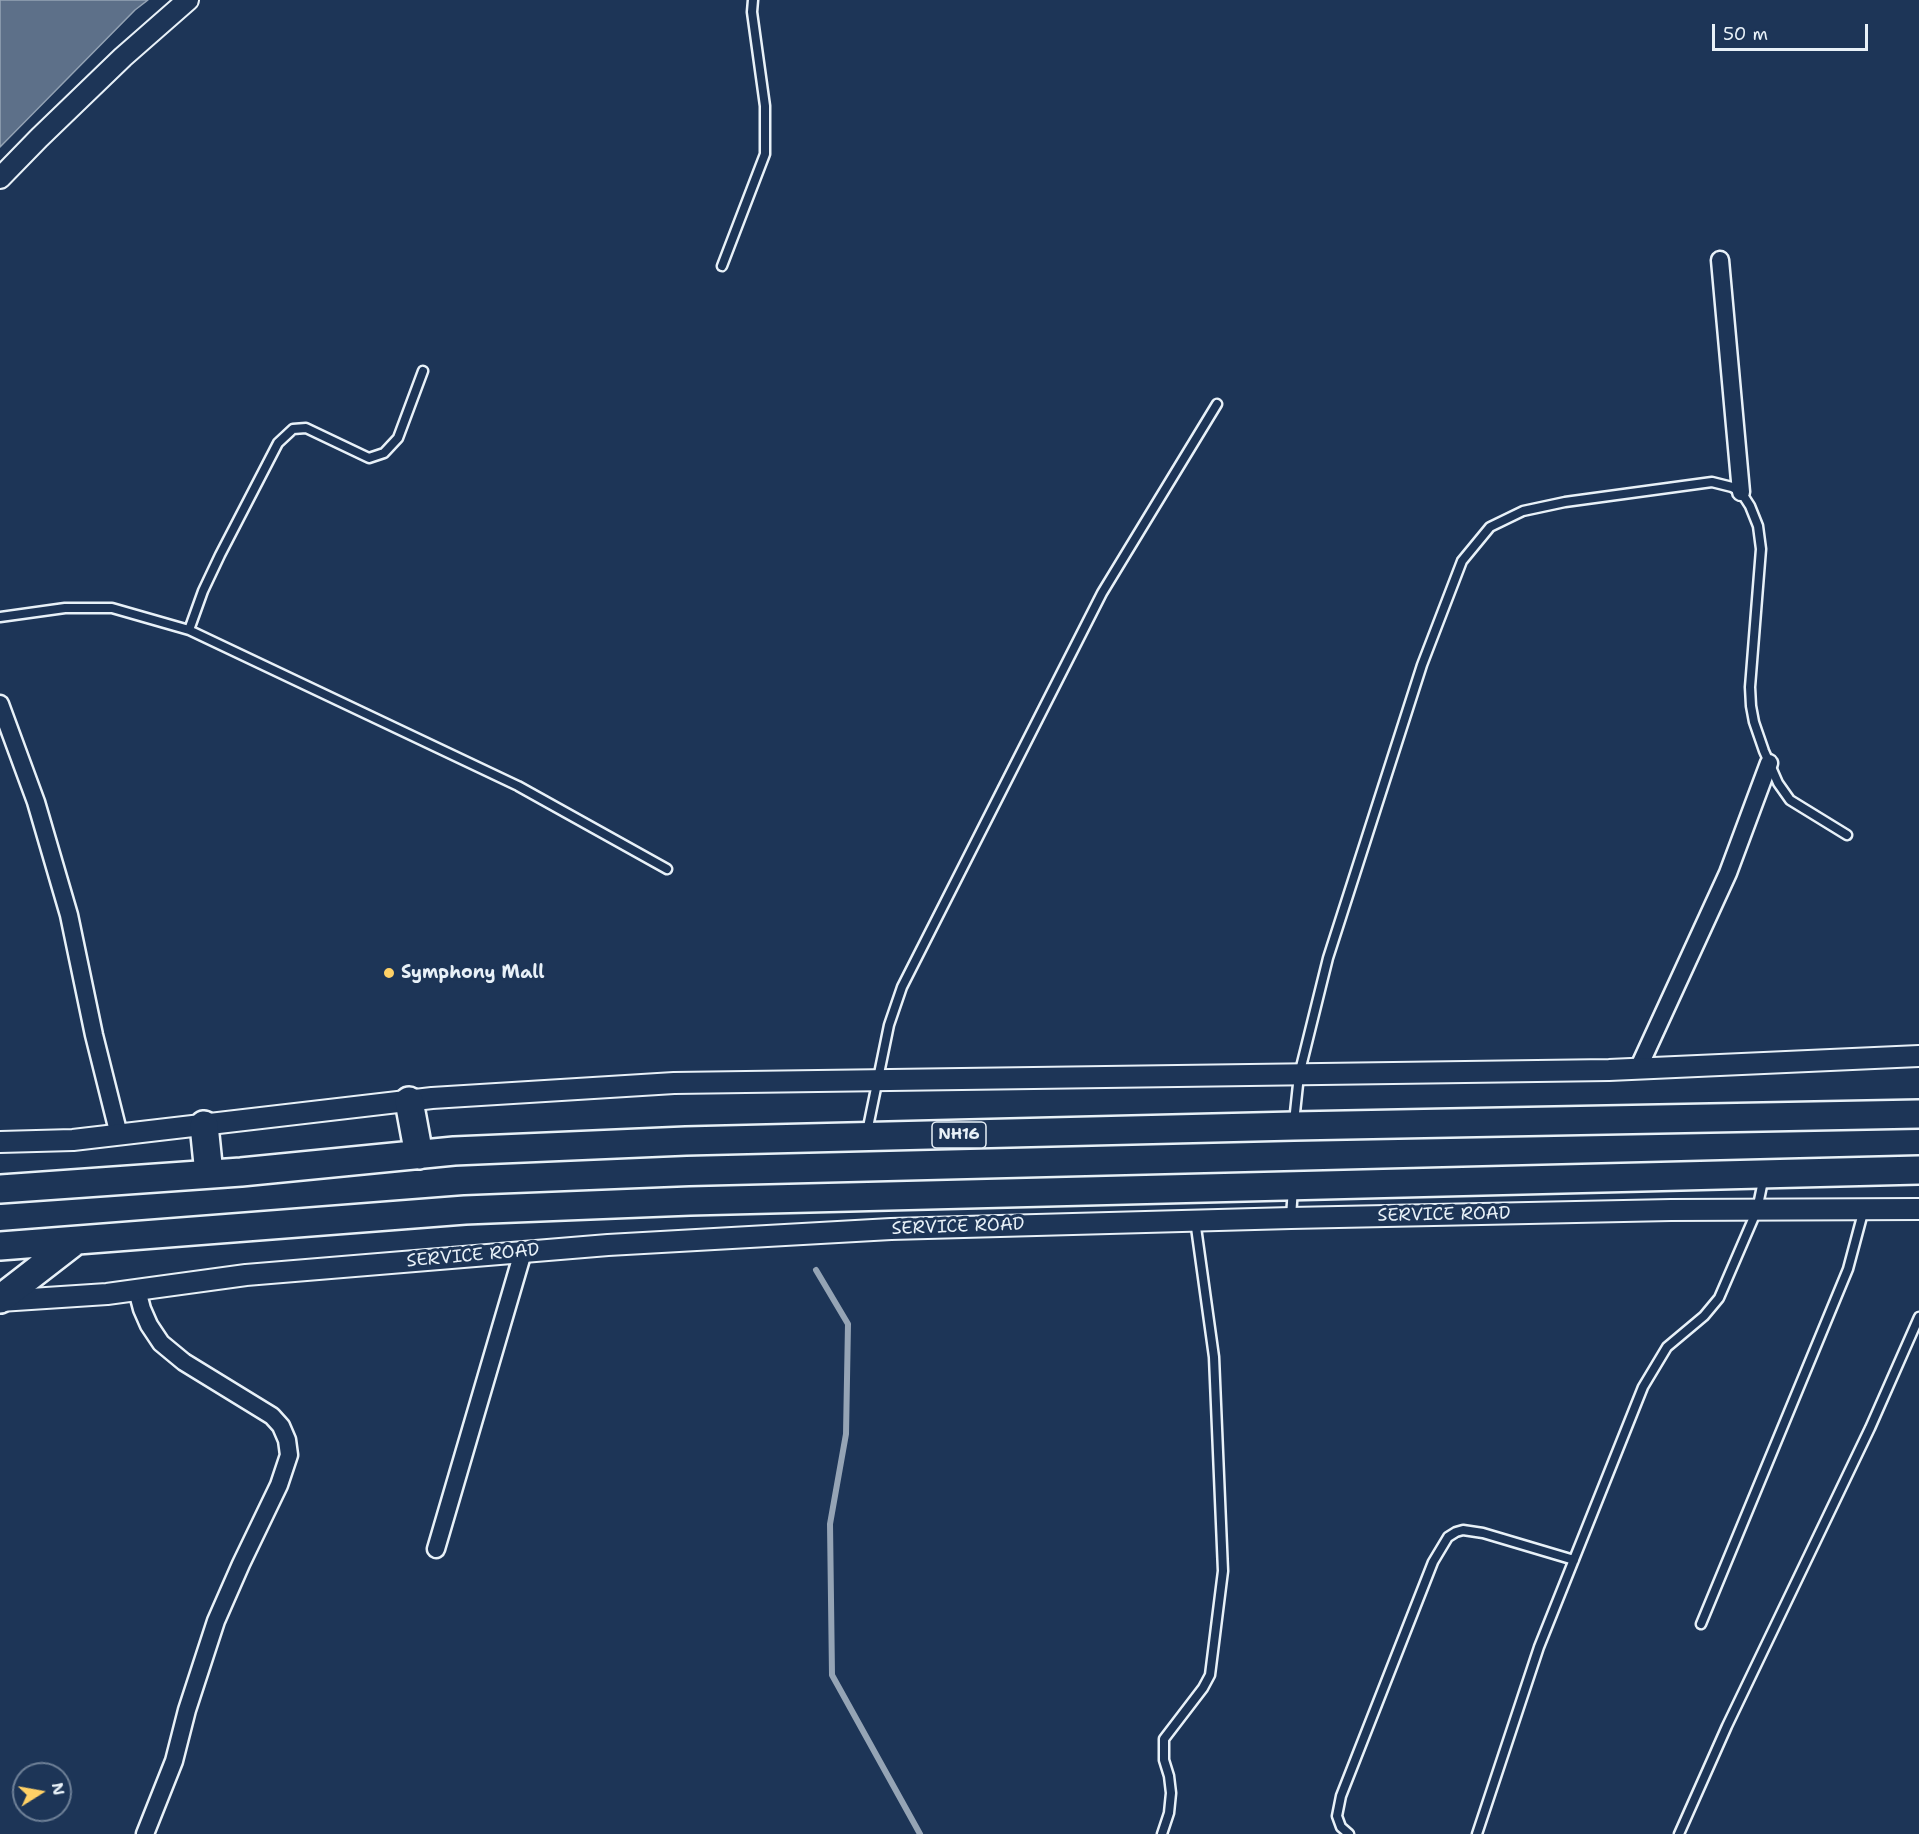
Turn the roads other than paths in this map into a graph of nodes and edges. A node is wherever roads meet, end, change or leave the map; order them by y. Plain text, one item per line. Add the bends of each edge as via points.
1 (188, 0) edge
2 (753, 0) edge
3 (0, 178) edge
4 (1720, 260) dead end
5 (722, 266) dead end
6 (423, 370) dead end
7 (1217, 404) dead end
8 (1741, 492) junction
9 (0, 617) edge
10 (189, 630) junction
11 (0, 704) edge
12 (1769, 764) junction
13 (1847, 835) dead end
14 (667, 869) dead end
15 (1919, 1056) edge
16 (1638, 1069) junction
17 (1299, 1075) junction
18 (878, 1080) junction
19 (409, 1101) junction
20 (1919, 1114) edge
21 (204, 1125) junction
22 (1294, 1126) junction
23 (119, 1135) junction
24 (866, 1137) junction
25 (0, 1142) edge
26 (419, 1155) junction
27 (1919, 1170) edge
28 (209, 1174) junction
29 (1765, 1174) junction
30 (1293, 1185) junction
31 (0, 1189) edge
32 (1864, 1209) junction
33 (1919, 1209) edge
34 (1757, 1210) junction
35 (1291, 1218) junction
36 (1195, 1220) junction
37 (75, 1241) junction
38 (0, 1246) edge
39 (523, 1252) junction
40 (137, 1290) junction
41 (0, 1300) edge
42 (1919, 1317) edge
43 (436, 1549) dead end
44 (1574, 1560) junction
45 (1701, 1624) dead end
46 (145, 1834) edge
47 (1162, 1834) edge
48 (1349, 1834) edge
49 (1477, 1834) edge
50 (1679, 1834) edge

1 - 3 street via 123,57
2 - 5 lane via 765,106 765,154
4 - 8 street
6 - 10 lane via 398,438 384,453 369,458 306,428 293,429 278,443 220,555
7 - 18 lane via 1102,593 902,987 889,1025
8 - 12 lane via 1758,526 1761,549 1750,687 1754,722
8 - 17 lane via 1712,482 1523,510 1490,527 1462,561 1422,665 1328,958
9 - 10 lane via 64,608 112,608
10 - 14 lane via 518,786
11 - 23 street via 36,802 69,915
12 - 13 lane via 1790,800
12 - 16 street via 1728,873
15 - 16 street
16 - 17 street
17 - 18 street
17 - 22 lane
18 - 19 street via 674,1083
18 - 24 lane
19 - 21 street
19 - 26 highway
20 - 22 highway, NH16
21 - 23 street
21 - 28 highway
22 - 24 highway, NH16
23 - 25 street
24 - 26 highway, NH16 via 686,1141
26 - 28 highway, NH16
27 - 29 highway
28 - 31 highway, NH16
29 - 30 highway
29 - 34 lane
30 - 35 lane
30 - 37 highway via 465,1210
32 - 33 street, SERVICE ROAD
32 - 34 street, SERVICE ROAD
32 - 45 lane via 1848,1269
34 - 35 street, SERVICE ROAD
34 - 44 lane via 1719,1298 1667,1347 1643,1387
35 - 36 street, SERVICE ROAD
36 - 39 street, SERVICE ROAD via 891,1229
36 - 47 lane via 1214,1357 1223,1571 1210,1675 1164,1739 1162,1748 1171,1793
37 - 38 highway
37 - 41 highway
39 - 40 street, SERVICE ROAD via 246,1275
39 - 43 street
40 - 41 street, SERVICE ROAD
40 - 46 street via 149,1325 161,1343 184,1362 272,1416 281,1426 289,1455 216,1621 174,1761
42 - 50 lane
44 - 48 lane via 1483,1533 1463,1530 1448,1537 1433,1562 1341,1796 1337,1816
44 - 49 lane via 1539,1647

